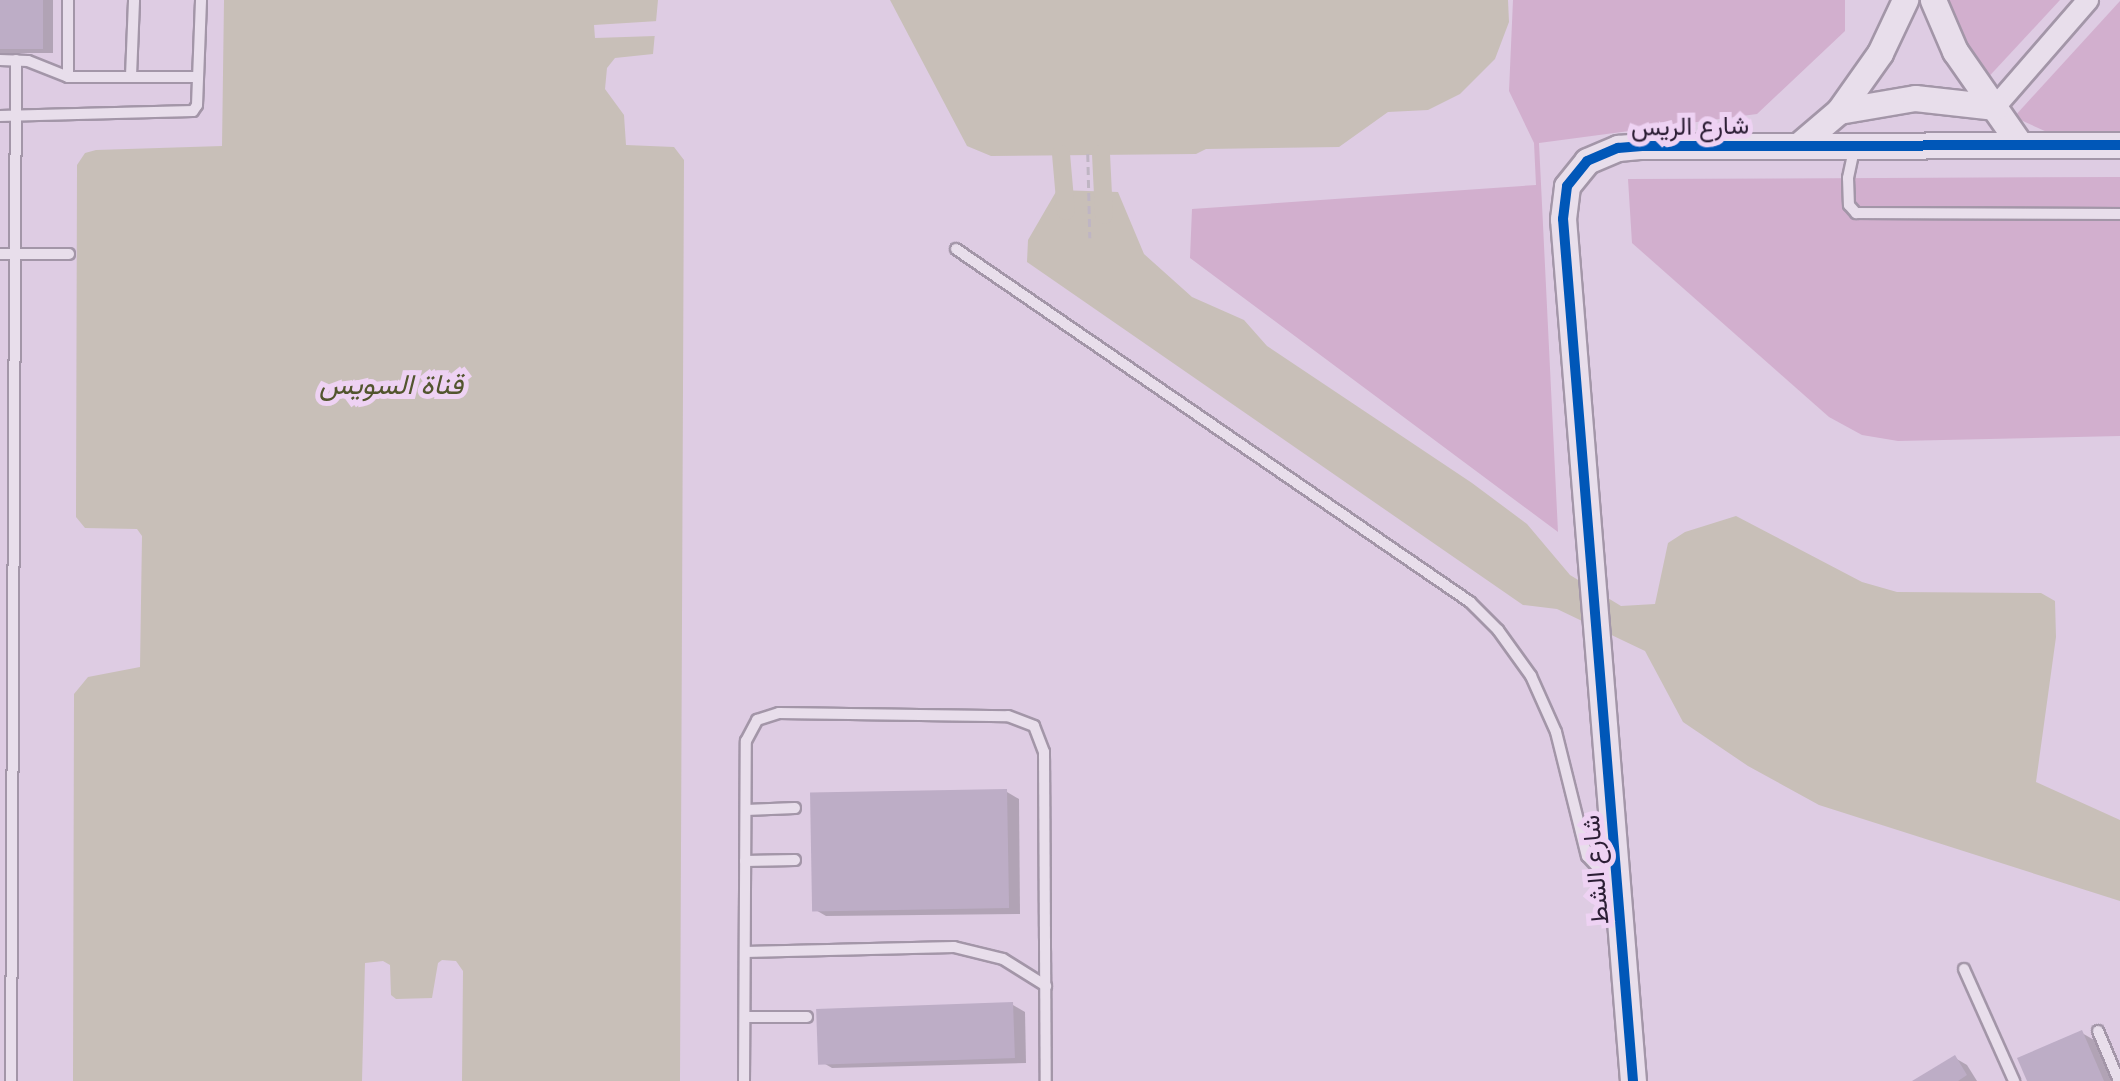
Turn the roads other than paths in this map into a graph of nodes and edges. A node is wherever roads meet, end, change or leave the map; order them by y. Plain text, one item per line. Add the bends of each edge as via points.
1 (68, 0) edge
2 (134, 0) edge
3 (200, 0) edge
4 (1905, 0) edge
5 (1933, 0) edge
6 (2088, 0) edge
7 (0, 60) edge
8 (16, 60) junction
9 (68, 76) junction
10 (132, 76) junction
11 (198, 76) junction
12 (1995, 107) junction
13 (1839, 112) junction
14 (0, 116) edge
15 (16, 116) junction
16 (2018, 143) junction
17 (1799, 144) junction
18 (1856, 144) junction
19 (2120, 144) edge
20 (0, 191) edge
21 (15, 191) junction
22 (2120, 214) edge
23 (956, 250) dead end
24 (0, 254) edge
25 (15, 254) junction
26 (70, 254) dead end
27 (0, 352) edge
28 (14, 352) junction
29 (14, 494) junction
30 (0, 495) edge
31 (1598, 656) joint
32 (795, 808) dead end
33 (746, 810) junction
34 (795, 860) dead end
35 (746, 861) junction
36 (1616, 887) junction
37 (745, 952) junction
38 (1964, 969) dead end
39 (1046, 986) junction
40 (744, 1017) junction
41 (807, 1017) dead end
42 (2098, 1031) dead end
43 (2114, 1053) edge
44 (11, 1081) edge
45 (744, 1081) edge
46 (1046, 1081) edge
47 (1633, 1081) edge
48 (2014, 1081) edge
49 (2119, 1081) edge

1 - 9 lane
2 - 10 lane
3 - 11 lane
4 - 13 street via 1880,53
5 - 12 street via 1955,51
6 - 12 street
7 - 8 lane
8 - 9 lane
8 - 15 lane
9 - 10 lane
10 - 11 lane
11 - 15 lane via 197,105 187,115
12 - 13 street via 1890,99
12 - 16 street
13 - 17 street
14 - 15 lane
15 - 21 lane
16 - 18 street, شارع الريس
16 - 19 street, شارع الريس
17 - 18 street, شارع الريس
17 - 31 street, شارع الريس via 1618,148 1588,160 1567,186 1563,218
18 - 22 lane via 1848,178 1856,214
20 - 21 lane
21 - 25 lane
23 - 36 lane via 1470,602 1531,676 1556,732 1587,856
24 - 25 lane
25 - 26 lane
25 - 28 lane
27 - 28 lane
28 - 29 lane
29 - 30 lane
29 - 44 lane
31 - 36 street, شارع الشط
32 - 33 lane
33 - 35 lane
33 - 39 lane via 746,740 767,714 1022,718 1034,726 1044,752
34 - 35 lane
35 - 37 lane
36 - 47 street, شارع الشط
37 - 39 lane via 954,948 1003,959
37 - 40 lane
38 - 48 lane
39 - 46 lane
40 - 41 lane
40 - 45 lane
42 - 43 lane
43 - 49 lane

